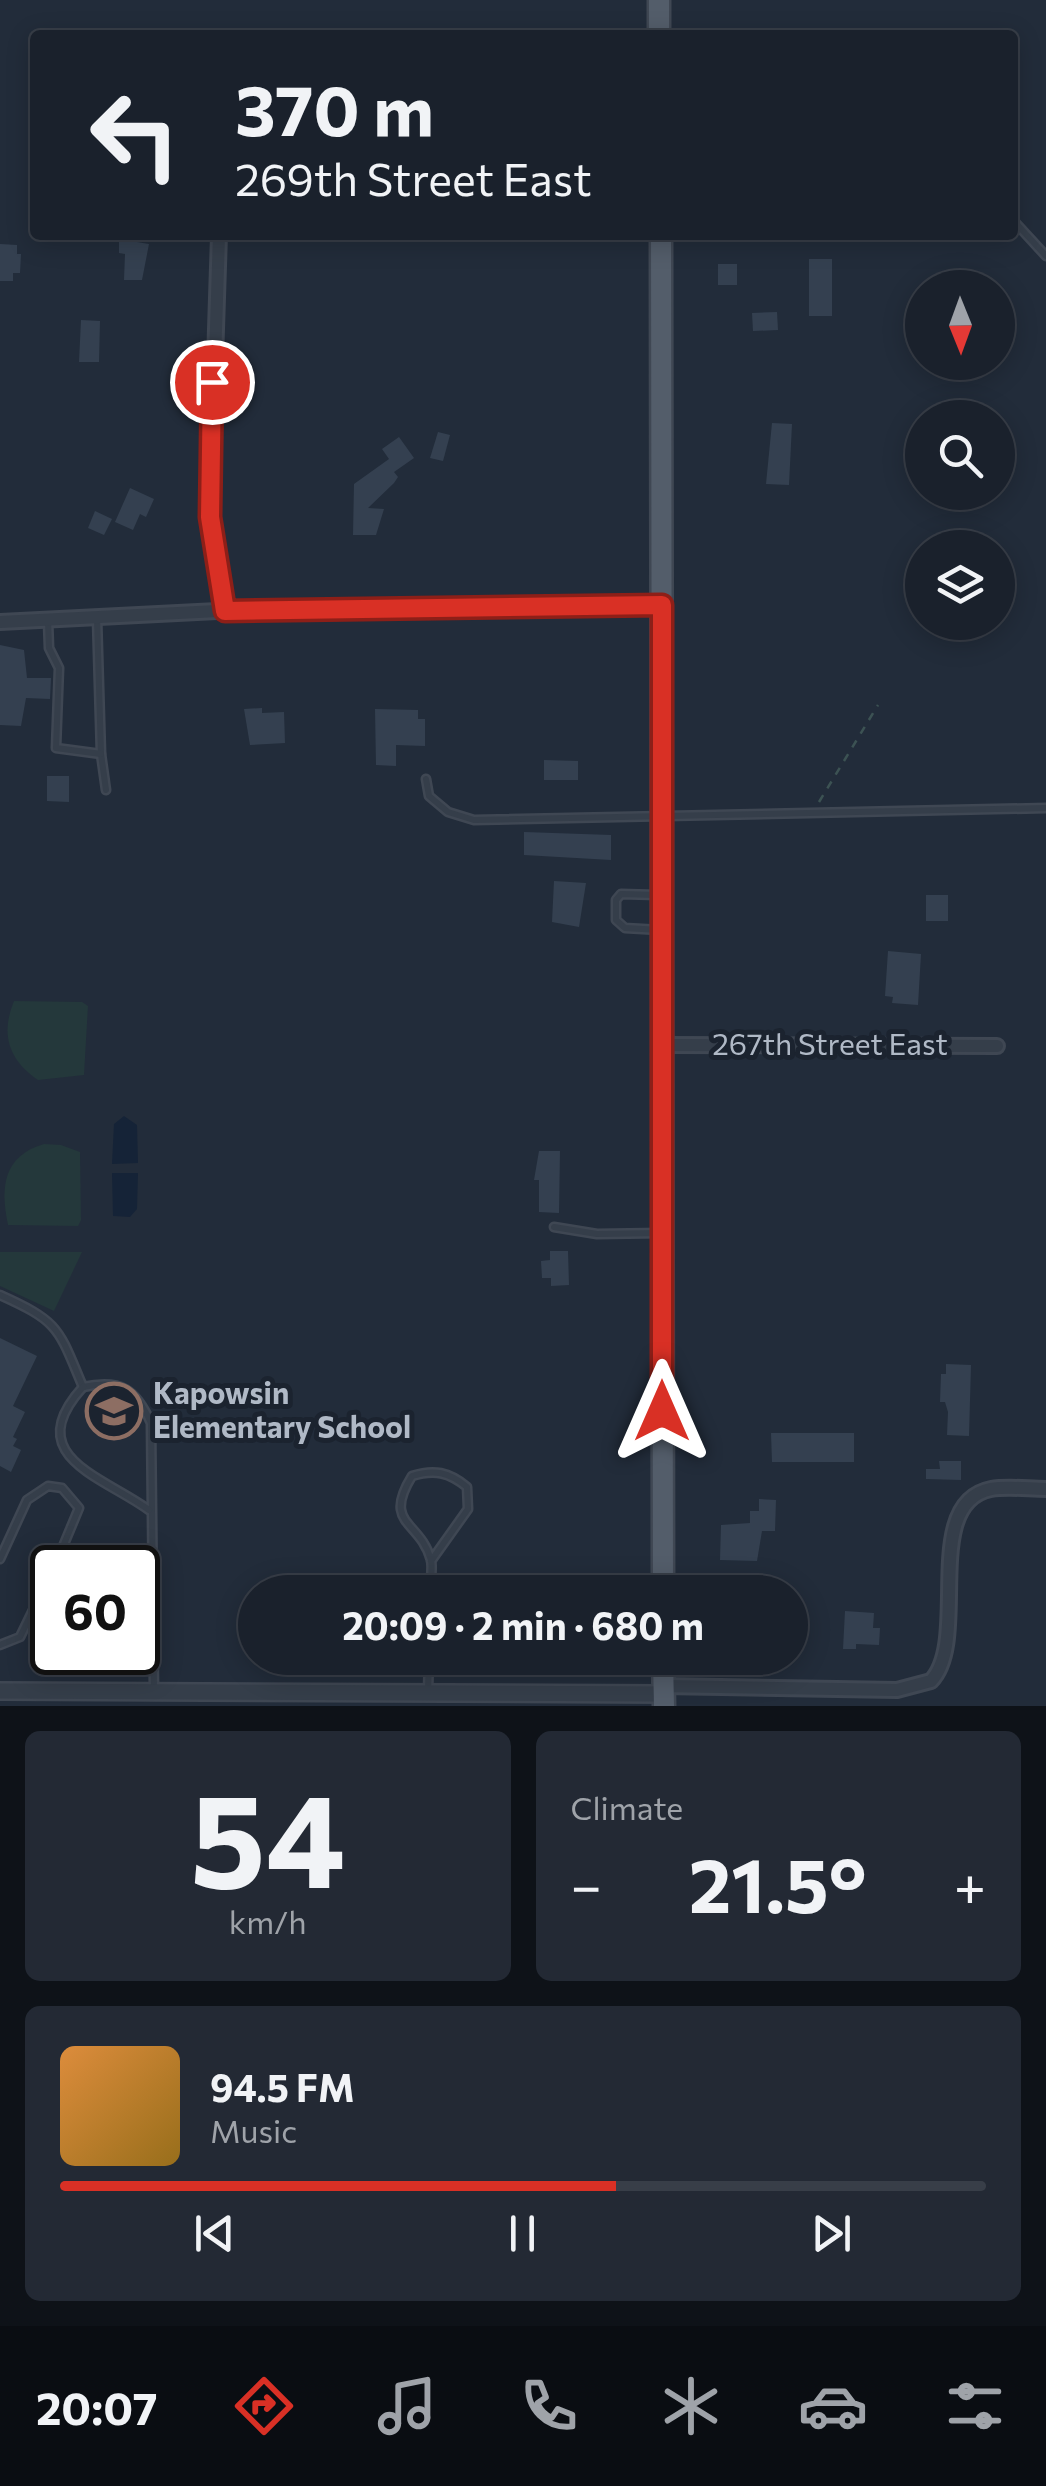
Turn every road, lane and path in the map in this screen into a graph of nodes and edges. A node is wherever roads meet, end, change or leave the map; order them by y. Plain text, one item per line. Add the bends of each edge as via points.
1 (658, 0) edge
2 (660, 30) edge
3 (1018, 226) edge
4 (219, 240) edge
5 (661, 240) edge
6 (1046, 256) edge
7 (662, 605) junction
8 (225, 611) junction
9 (97, 618) junction
10 (48, 621) junction
11 (0, 622) edge
12 (878, 705) dead end
13 (100, 754) junction
14 (426, 779) dead end
15 (106, 790) dead end
16 (1046, 808) edge
17 (812, 813) junction
18 (663, 818) junction
19 (663, 895) junction
20 (663, 930) junction
21 (662, 1045) junction
22 (997, 1046) dead end
23 (554, 1226) dead end
24 (662, 1234) junction
25 (0, 1295) edge
26 (83, 1387) junction
27 (1046, 1489) edge
28 (150, 1511) junction
29 (63, 1545) edge
30 (0, 1559) edge
31 (431, 1560) junction
32 (431, 1575) edge
33 (663, 1575) edge
34 (30, 1616) edge
35 (0, 1645) edge
36 (428, 1675) edge
37 (0, 1691) edge
38 (154, 1692) junction
39 (428, 1693) junction
40 (664, 1695) edge

1 - 2 main road
3 - 6 lane
4 - 8 street via 210,517
5 - 7 main road
7 - 8 street
7 - 18 main road
8 - 9 street
9 - 10 street
9 - 13 lane
10 - 11 street
10 - 13 lane via 49,648 59,668 54,743 62,752
12 - 17 path
13 - 15 lane
14 - 18 lane via 438,804 474,820
16 - 17 lane
17 - 18 lane
18 - 19 main road
19 - 20 main road
19 - 20 lane via 621,894 616,900 616,920 625,928
20 - 21 main road
21 - 22 street, 267th Street East
21 - 24 main road
23 - 24 lane
24 - 33 main road
25 - 26 lane via 48,1317
26 - 28 lane via 121,1386 140,1399 151,1423
26 - 28 lane via 63,1408 62,1444 74,1464
27 - 40 street via 991,1489 976,1495 957,1518 946,1653 931,1681 897,1690
28 - 38 lane
29 - 30 lane via 79,1508 62,1488 48,1486 27,1500
31 - 31 lane via 468,1508 467,1487 453,1475 430,1470 412,1476 398,1498 401,1516
31 - 32 lane
34 - 35 lane via 20,1637
36 - 39 lane
37 - 38 street
38 - 39 street
39 - 40 street

